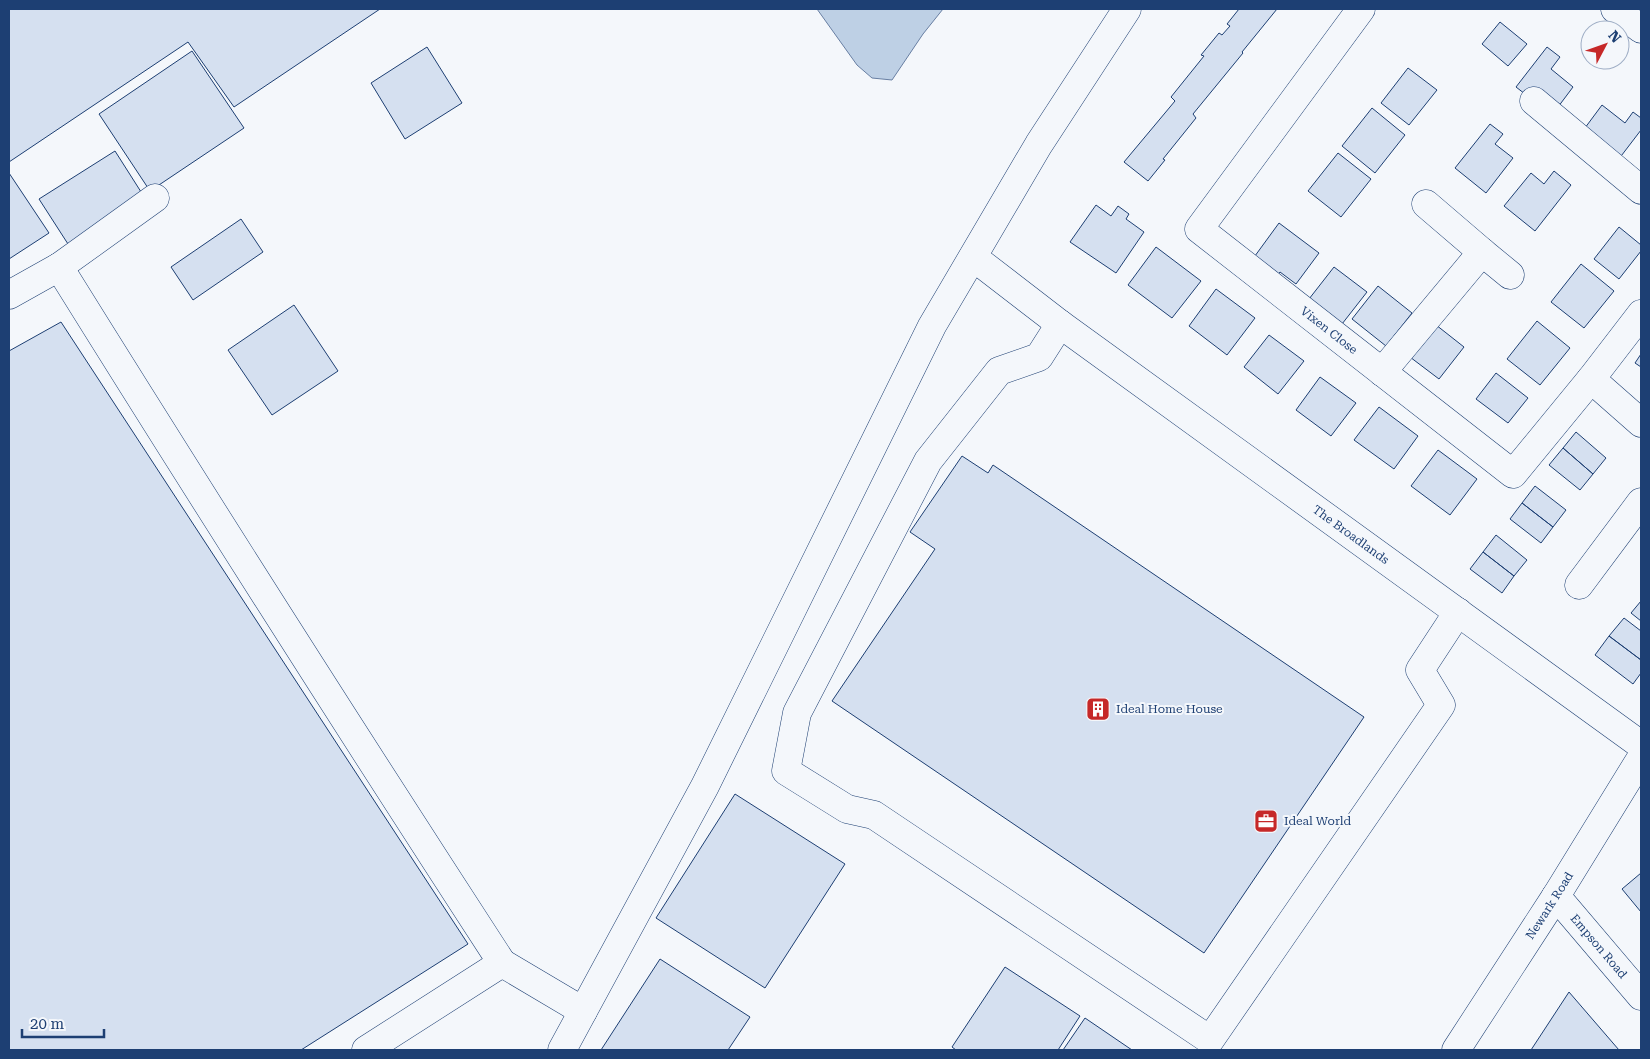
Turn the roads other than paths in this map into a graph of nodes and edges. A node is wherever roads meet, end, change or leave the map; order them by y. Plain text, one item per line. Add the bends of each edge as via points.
1 (1127, 9) edge
2 (1361, 9) edge
3 (1615, 9) edge
4 (1641, 29) edge
5 (1534, 101) dead end
6 (1641, 190) edge
7 (155, 198) dead end
8 (1426, 204) dead end
9 (1482, 252) junction
10 (973, 257) junction
11 (59, 267) junction
12 (1510, 275) dead end
13 (9, 295) edge
14 (1641, 314) edge
15 (1060, 324) junction
16 (1382, 372) junction
17 (1591, 379) junction
18 (1641, 423) edge
19 (1641, 502) edge
20 (1579, 585) dead end
21 (1458, 612) junction
22 (1641, 745) edge
23 (1641, 758) edge
24 (1556, 896) junction
25 (502, 963) junction
26 (1641, 996) edge
27 (583, 1011) junction
28 (366, 1050) edge
29 (562, 1050) edge
30 (1456, 1050) edge

1 - 10 street via 1039,144
2 - 16 street, Vixen Close via 1198,229
3 - 4 street
5 - 6 street
7 - 11 street
8 - 9 street
9 - 12 street
9 - 16 street
10 - 15 street, The Broadlands
10 - 27 street via 932,326 705,786
11 - 13 street
11 - 25 street via 214,516
14 - 17 street, Vixen Close
15 - 21 street, The Broadlands
15 - 21 street via 1039,357 999,371 928,461 797,713 786,771 848,809 874,815 1210,1040 1440,705 1420,670
16 - 17 street, Vixen Close via 1513,474
17 - 18 street
19 - 20 street
21 - 22 street, The Broadlands
23 - 24 street, Newark Road
24 - 26 street, Empson Road
24 - 30 street, Newark Road
25 - 27 street
25 - 28 street
27 - 29 street

